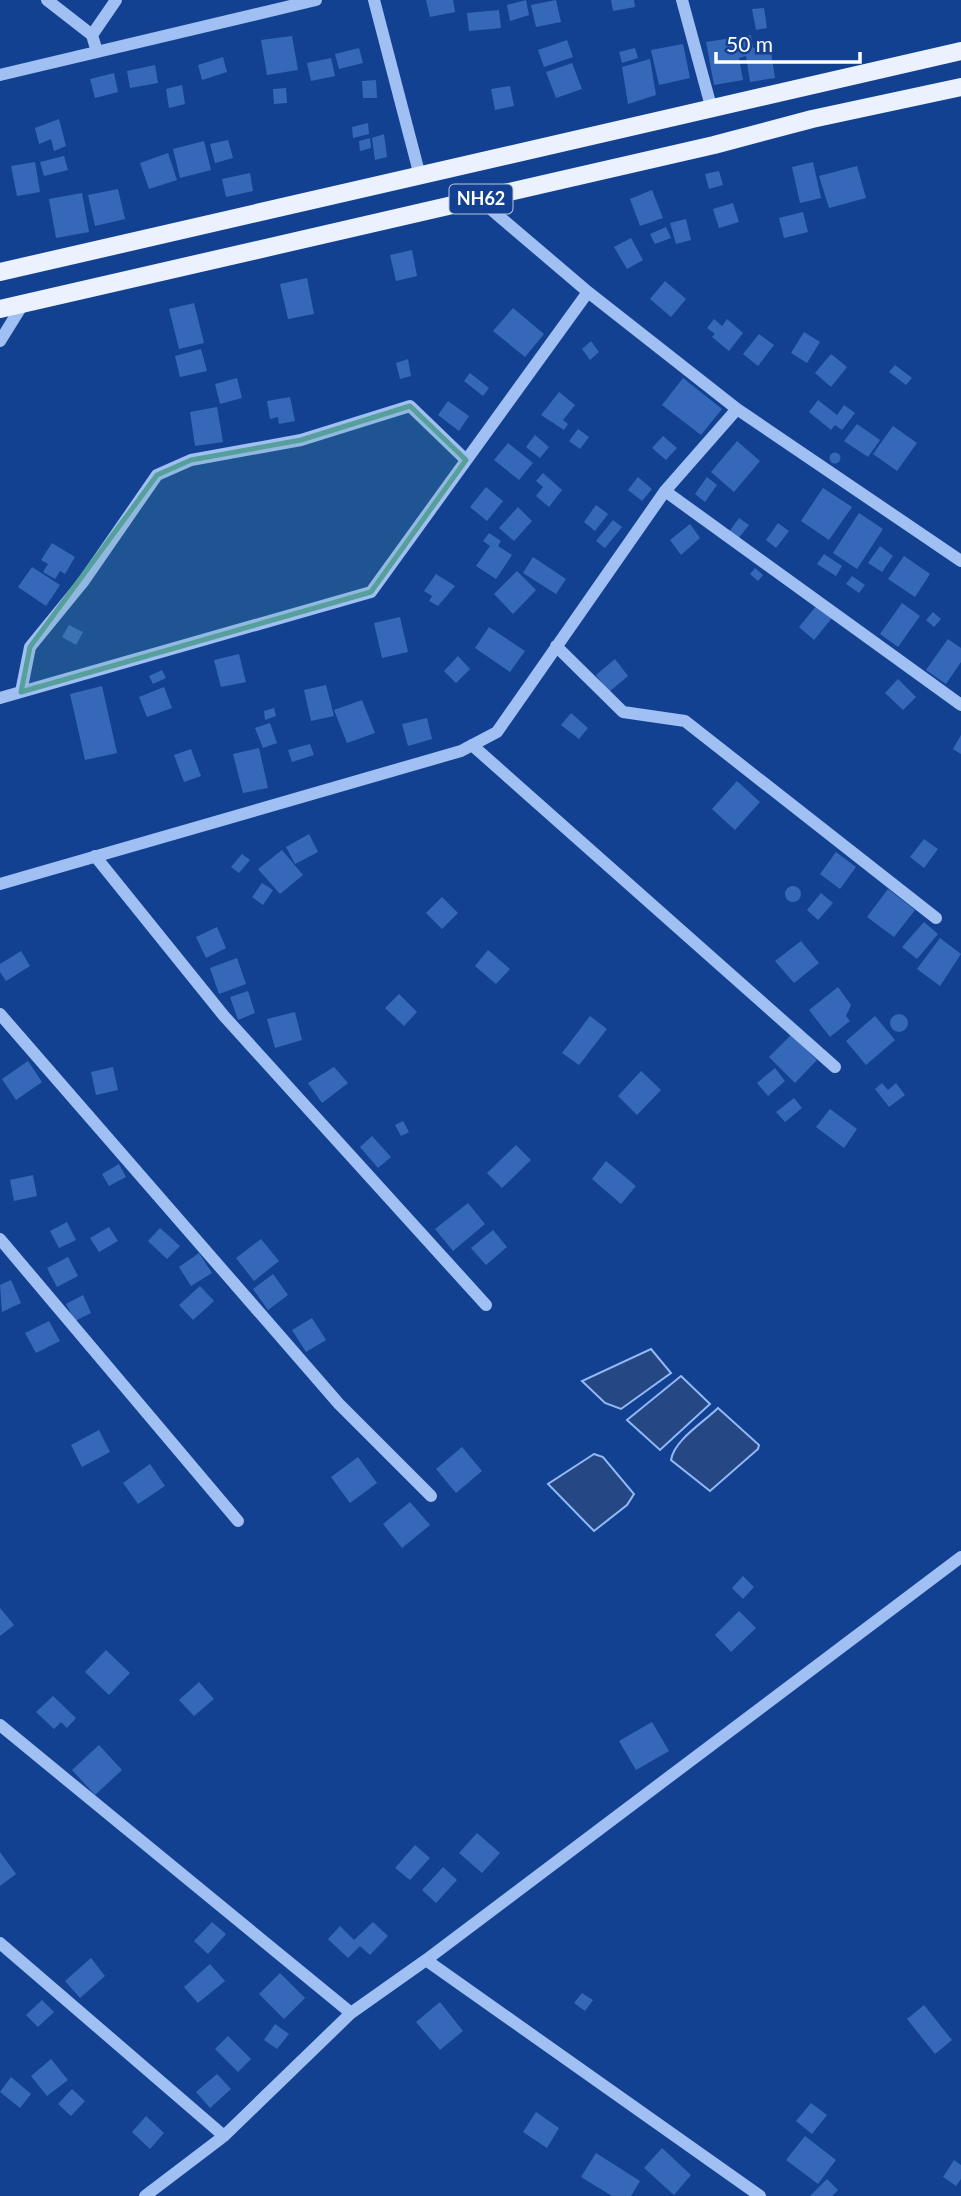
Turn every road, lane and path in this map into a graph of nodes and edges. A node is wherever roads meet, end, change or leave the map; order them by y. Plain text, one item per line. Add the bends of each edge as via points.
1 (47, 0) edge
2 (116, 0) edge
3 (316, 0) edge
4 (374, 0) edge
5 (682, 0) edge
6 (92, 35) junction
7 (961, 51) edge
8 (97, 52) junction
9 (0, 75) edge
10 (961, 87) edge
11 (712, 110) junction
12 (420, 176) junction
13 (480, 200) junction
14 (0, 272) edge
15 (588, 292) junction
16 (23, 304) junction
17 (0, 309) edge
18 (0, 341) edge
19 (737, 409) junction
20 (466, 460) junction
21 (664, 491) junction
22 (961, 561) edge
23 (556, 646) junction
24 (22, 692) junction
25 (0, 698) edge
26 (961, 705) edge
27 (472, 745) junction
28 (95, 856) junction
29 (0, 884) edge
30 (936, 918) dead end
31 (0, 1014) edge
32 (835, 1067) dead end
33 (0, 1238) edge
34 (486, 1305) dead end
35 (431, 1496) dead end
36 (238, 1521) dead end
37 (961, 1557) edge
38 (0, 1725) edge
39 (0, 1943) edge
40 (426, 1960) junction
41 (351, 2013) junction
42 (225, 2136) junction
43 (145, 2196) edge
44 (760, 2196) edge

1 - 6 street
2 - 6 street
3 - 8 street
4 - 12 street
5 - 11 street
6 - 8 street
7 - 11 main road, NH62
8 - 9 street
10 - 13 main road, NH62
11 - 12 main road, NH62
12 - 14 main road, NH62
13 - 15 street
13 - 16 main road, NH62
15 - 19 street
15 - 20 street
16 - 17 main road, NH62
16 - 18 street
19 - 21 street
19 - 22 street
20 - 24 street via 371,592
20 - 24 street via 411,406 301,439 191,460 157,475 83,582 30,647
21 - 23 street
21 - 26 street
23 - 27 street via 497,732
23 - 30 street via 623,712 685,721
24 - 25 street
27 - 28 street via 403,769
27 - 32 street
28 - 29 street
28 - 34 street via 224,1016
31 - 35 street via 339,1404
33 - 36 street
37 - 40 street
38 - 41 street
39 - 42 street
40 - 41 street
40 - 44 street
41 - 42 street
42 - 43 street

